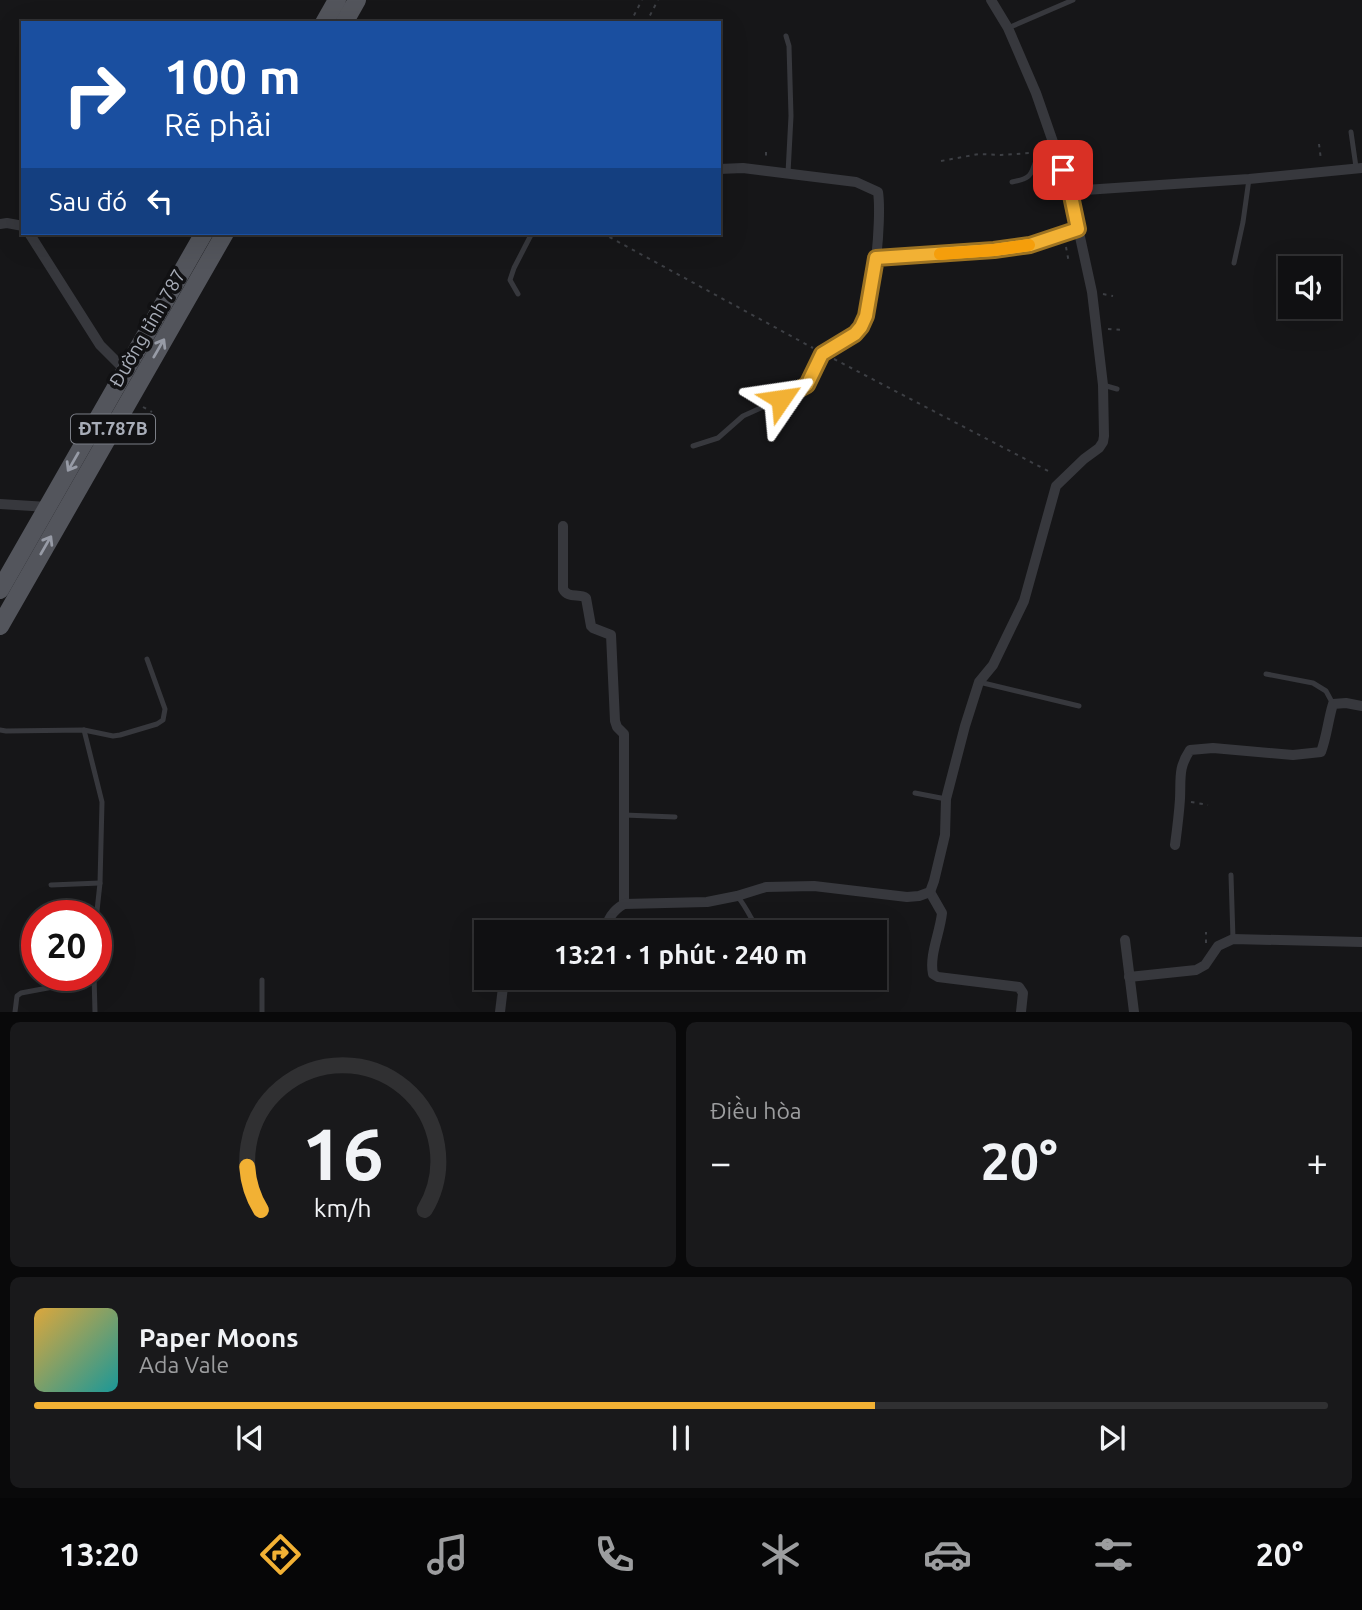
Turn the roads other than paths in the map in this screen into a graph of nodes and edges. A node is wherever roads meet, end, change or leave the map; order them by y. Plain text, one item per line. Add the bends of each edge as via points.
1 (337, 0) edge
2 (357, 0) edge
3 (991, 0) edge
4 (1073, 0) edge
5 (325, 21) edge
6 (345, 21) edge
7 (1008, 28) junction
8 (786, 36) dead end
9 (1351, 132) dead end
10 (1056, 150) junction
11 (1359, 167) edge
12 (721, 169) edge
13 (788, 173) junction
14 (1249, 179) junction
15 (1012, 182) dead end
16 (1070, 191) junction
17 (0, 224) edge
18 (21, 226) edge
19 (1078, 229) junction
20 (30, 235) edge
21 (203, 235) edge
22 (224, 235) edge
23 (531, 235) edge
24 (876, 258) junction
25 (1234, 263) dead end
26 (517, 294) dead end
27 (817, 364) joint
28 (126, 370) junction
29 (1103, 385) junction
30 (1117, 389) dead end
31 (693, 446) dead end
32 (0, 503) edge
33 (48, 507) junction
34 (563, 526) dead end
35 (0, 590) edge
36 (0, 626) edge
37 (147, 659) dead end
38 (1266, 674) dead end
39 (979, 682) junction
40 (1333, 704) junction
41 (1079, 706) dead end
42 (1362, 706) edge
43 (0, 730) edge
44 (84, 730) junction
45 (915, 793) dead end
46 (946, 799) junction
47 (624, 815) junction
48 (675, 817) dead end
49 (1175, 845) dead end
50 (1231, 874) dead end
51 (100, 883) junction
52 (51, 885) dead end
53 (930, 892) junction
54 (737, 896) junction
55 (98, 900) edge
56 (624, 904) junction
57 (608, 920) edge
58 (751, 920) edge
59 (1233, 939) junction
60 (1125, 940) dead end
61 (1362, 942) edge
62 (1129, 977) junction
63 (262, 980) dead end
64 (503, 990) edge
65 (32, 991) edge
66 (94, 991) edge
67 (15, 1012) edge
68 (95, 1012) edge
69 (262, 1012) edge
70 (500, 1012) edge
71 (1021, 1012) edge
72 (1134, 1012) edge

1 - 5 main road
2 - 6 main road
3 - 7 street
4 - 7 lane
7 - 10 street
8 - 13 lane via 791,116
9 - 11 lane
10 - 15 lane via 1041,152 1029,176
10 - 16 street
11 - 14 street
12 - 13 street
13 - 24 street via 856,182 878,192
14 - 16 street
14 - 25 lane
16 - 19 street
17 - 18 street
19 - 24 street via 1030,245
19 - 29 street via 1092,292
20 - 28 street via 100,345
21 - 28 main road, Đường tỉnh 787 / ĐT.787B
36 -> 22 main road, Đường tỉnh 787 / ĐT.787B via 30,587
23 - 26 lane via 510,280
24 - 27 street via 861,327 825,351
27 - 31 lane via 800,390 743,416 718,438
28 -> 33 main road, Đường tỉnh 787 / ĐT.787B
29 - 30 lane
29 - 39 street via 1103,442 1056,486 1024,601 993,665
32 - 33 street
33 - 35 main road, Đường tỉnh 787 / ĐT.787B
34 - 47 street via 563,589 584,596 591,626 611,635 615,721 624,734
37 - 44 lane via 164,709 163,720 113,736
38 - 40 lane via 1313,683 1326,691
39 - 41 lane
39 - 46 street
40 - 42 street
40 - 49 street via 1321,752 1190,750 1180,769
43 - 44 lane
44 - 51 lane via 102,802
45 - 46 lane
46 - 53 street via 945,835
47 - 48 lane
47 - 56 street
50 - 59 lane
51 - 52 lane
51 - 55 lane
53 - 54 street via 907,897 814,886 766,887
53 - 71 street via 942,913 933,974 1019,987 1023,990
54 - 56 street via 707,902
54 - 58 lane
56 - 57 street
59 - 61 street
59 - 62 street via 1218,946 1196,970
60 - 62 street
62 - 72 street
63 - 69 lane
64 - 70 street
65 - 67 lane via 17,996
66 - 68 lane

